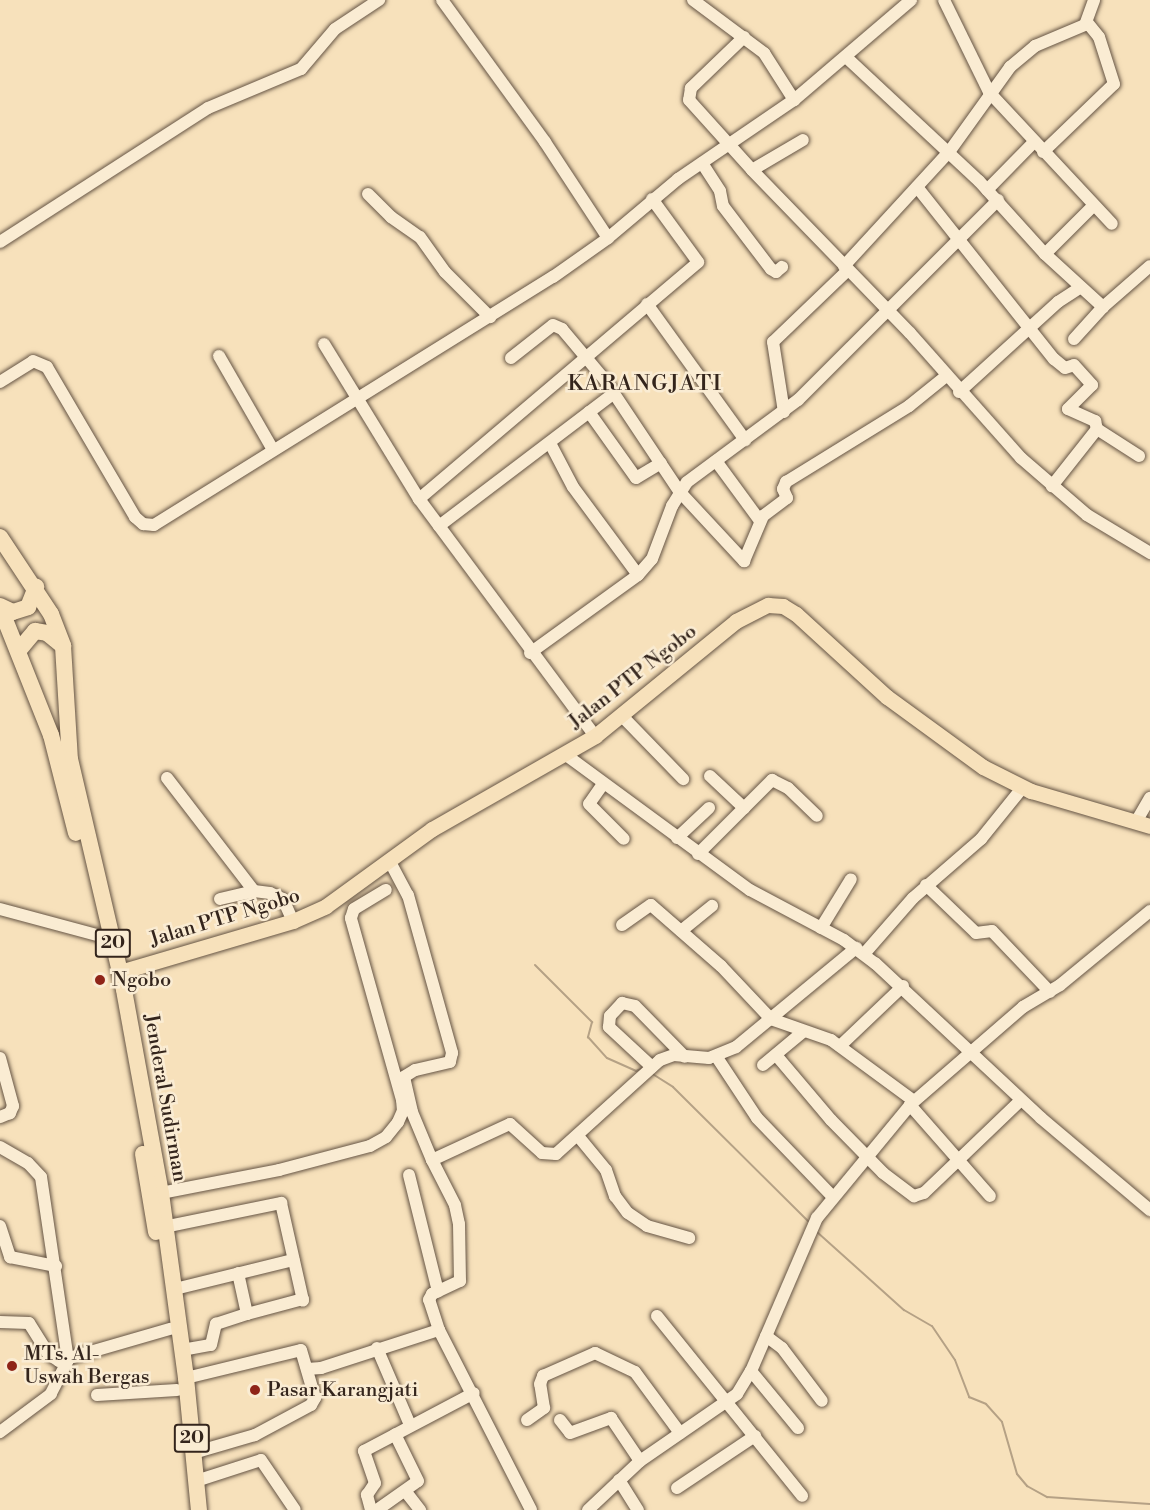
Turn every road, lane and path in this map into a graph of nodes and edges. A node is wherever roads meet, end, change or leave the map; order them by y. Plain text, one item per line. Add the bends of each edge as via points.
1 (379, 0) edge
2 (442, 0) edge
3 (693, 0) edge
4 (911, 0) edge
5 (944, 0) edge
6 (1094, 0) edge
7 (1087, 22) junction
8 (744, 37) junction
9 (847, 58) junction
10 (989, 92) junction
11 (794, 100) junction
12 (803, 140) dead end
13 (1033, 143) junction
14 (729, 145) junction
15 (949, 152) junction
16 (1043, 152) junction
17 (702, 163) junction
18 (752, 170) junction
19 (918, 187) junction
20 (987, 190) junction
21 (368, 195) dead end
22 (652, 199) junction
23 (998, 200) junction
24 (1094, 205) junction
25 (1112, 224) dead end
26 (608, 238) junction
27 (960, 239) junction
28 (0, 242) edge
29 (1045, 254) junction
30 (782, 267) dead end
31 (846, 268) junction
32 (1149, 269) edge
33 (1082, 287) junction
34 (646, 304) junction
35 (1103, 307) junction
36 (887, 310) junction
37 (490, 317) junction
38 (1029, 329) junction
39 (1074, 339) dead end
40 (324, 344) dead end
41 (219, 356) dead end
42 (585, 357) junction
43 (511, 358) dead end
44 (945, 377) junction
45 (777, 379) junction
46 (0, 382) edge
47 (959, 392) junction
48 (614, 393) junction
49 (357, 400) junction
50 (798, 400) junction
51 (589, 412) junction
52 (784, 412) junction
53 (1097, 429) junction
54 (745, 440) junction
55 (550, 445) junction
56 (273, 450) junction
57 (1139, 456) dead end
58 (716, 461) junction
59 (661, 463) junction
60 (1052, 486) junction
61 (679, 491) junction
62 (419, 499) junction
63 (760, 521) junction
64 (439, 526) junction
65 (0, 537) edge
66 (1150, 553) edge
67 (638, 575) junction
68 (36, 587) junction
69 (0, 606) edge
70 (63, 646) junction
71 (19, 650) junction
72 (530, 653) junction
73 (622, 716) junction
74 (595, 736) junction
75 (566, 755) junction
76 (710, 776) dead end
77 (167, 778) dead end
78 (683, 779) dead end
79 (603, 784) junction
80 (1023, 787) junction
81 (1150, 798) edge
82 (709, 808) dead end
83 (744, 808) junction
84 (817, 816) dead end
85 (1143, 824) edge
86 (677, 838) junction
87 (624, 839) dead end
88 (698, 854) junction
89 (389, 860) junction
90 (850, 879) dead end
91 (926, 885) junction
92 (386, 890) dead end
93 (254, 891) junction
94 (220, 899) dead end
95 (712, 906) dead end
96 (0, 909) edge
97 (1150, 911) edge
98 (293, 921) junction
99 (622, 925) dead end
100 (821, 928) junction
101 (681, 931) junction
102 (101, 936) junction
103 (860, 951) junction
104 (120, 972) junction
105 (903, 986) junction
106 (1050, 992) junction
107 (771, 1019) junction
108 (804, 1031) junction
109 (840, 1046) junction
110 (969, 1051) junction
111 (776, 1055) junction
112 (716, 1056) junction
113 (685, 1057) junction
114 (0, 1058) edge
115 (763, 1065) dead end
116 (651, 1068) junction
117 (1021, 1100) junction
118 (912, 1103) junction
119 (0, 1117) edge
120 (578, 1137) junction
121 (0, 1147) edge
122 (868, 1158) junction
123 (432, 1160) junction
124 (957, 1161) junction
125 (409, 1174) dead end
126 (161, 1193) junction
127 (832, 1196) junction
128 (990, 1196) dead end
129 (1150, 1210) edge
130 (0, 1226) edge
131 (160, 1227) junction
132 (689, 1238) dead end
133 (293, 1260) junction
134 (56, 1266) junction
135 (238, 1273) junction
136 (175, 1289) junction
137 (438, 1291) junction
138 (247, 1314) junction
139 (657, 1316) dead end
140 (0, 1322) edge
141 (170, 1329) junction
142 (440, 1330) junction
143 (766, 1336) junction
144 (377, 1348) junction
145 (182, 1350) junction
146 (68, 1360) junction
147 (307, 1369) junction
148 (751, 1371) junction
149 (182, 1384) junction
150 (474, 1394) junction
151 (97, 1395) dead end
152 (729, 1401) junction
153 (822, 1401) dead end
154 (561, 1419) dead end
155 (527, 1420) dead end
156 (410, 1425) junction
157 (798, 1428) dead end
158 (0, 1432) edge
159 (680, 1433) junction
160 (395, 1434) junction
161 (755, 1436) junction
162 (193, 1453) junction
163 (640, 1461) junction
164 (619, 1480) junction
165 (196, 1481) junction
166 (677, 1488) dead end
167 (406, 1492) junction
168 (802, 1496) dead end
169 (384, 1508) edge
170 (189, 1510) edge
171 (199, 1510) edge
172 (295, 1510) edge
173 (371, 1510) edge
174 (420, 1510) edge
175 (531, 1510) edge
176 (588, 1510) edge
177 (638, 1510) edge

1 - 28 street via 335,28 301,69 208,108
2 - 26 street via 545,142
3 - 8 street
4 - 9 street
5 - 10 street
6 - 7 street
7 - 10 street via 1035,46
7 - 16 street via 1099,37 1116,79
8 - 11 street via 764,53
8 - 14 street via 691,88 688,96
9 - 11 street
9 - 15 street
10 - 13 street
10 - 15 street
11 - 14 street
12 - 18 street
13 - 16 street
13 - 20 street
14 - 17 street
14 - 18 street
15 - 19 street
15 - 20 street
16 - 24 street
17 - 22 street
17 - 30 street via 720,191 723,206 771,269 776,272
18 - 31 street
19 - 27 street
19 - 31 street
20 - 23 street
21 - 37 street via 420,237 445,272
22 - 26 street
22 - 34 street via 699,262
23 - 27 street
23 - 29 street
24 - 25 street
24 - 29 street
26 - 37 street
27 - 36 street
27 - 38 street
29 - 33 street
31 - 36 street
31 - 45 street via 773,342
32 - 35 street
33 - 35 street
33 - 38 street via 1058,302
34 - 42 street
34 - 54 street
35 - 39 street
36 - 44 street
36 - 50 street
37 - 49 street
38 - 47 street
38 - 53 street via 1061,365 1074,365 1092,385 1068,409 1095,421
40 - 49 street
41 - 56 street
42 - 43 street via 567,334 553,325
42 - 48 street
42 - 62 street
44 - 47 street
44 - 63 street via 909,406 786,482 783,489 787,498 769,509
45 - 50 street
45 - 52 street
46 - 56 street via 33,361 47,367 135,517 148,526
47 - 60 street
48 - 51 street
48 - 59 street
49 - 56 street
49 - 62 street
50 - 52 street
51 - 55 street
51 - 59 street via 636,478
52 - 54 street
53 - 57 street
53 - 60 street
54 - 58 street
55 - 64 street
55 - 67 street via 573,487
58 - 61 street
58 - 63 street
59 - 61 street
60 - 66 street via 1087,515
61 - 63 street via 744,561
61 - 67 street via 652,559
62 - 64 street
64 - 72 street
65 - 68 highway, Jenderal Sudirman / 20
67 - 72 street
68 - 69 highway via 28,607 13,612
68 - 70 highway, Jenderal Sudirman / 20
69 - 71 highway, Jenderal Sudirman / 20
70 - 71 highway via 47,633 35,631
70 - 104 highway, Jenderal Sudirman / 20 via 70,759
71 - 102 highway, Jenderal Sudirman / 20 via 51,735
72 - 74 street
73 - 74 main road, Jalan PTP Ngobo
73 - 78 street
73 - 80 main road, Jalan PTP Ngobo via 736,621 758,608 777,605 802,618 887,697 947,744
74 - 75 main road, Jalan PTP Ngobo
75 - 79 street
75 - 89 main road, Jalan PTP Ngobo via 444,821
76 - 83 street
77 - 93 street
79 - 86 street
79 - 87 street via 590,804
80 - 85 main road, Jalan PTP Ngobo
80 - 91 street via 970,851
81 - 85 street
82 - 86 street
83 - 84 street via 767,783 777,780
83 - 88 street
86 - 88 street
88 - 100 street via 759,895
89 - 98 main road, Jalan PTP Ngobo via 326,906
89 - 123 street via 408,895 452,1053 450,1062 415,1070 404,1077 412,1112
90 - 100 street
91 - 103 street
91 - 106 street via 976,933 992,931
92 - 126 street via 354,909 351,918 402,1100 403,1112 398,1122 386,1137 370,1146 279,1170
93 - 94 street
93 - 98 street via 283,899
95 - 101 street
96 - 102 street
97 - 106 street
98 - 104 main road, Jalan PTP Ngobo
99 - 101 street via 651,905
100 - 103 street
101 - 107 street
102 - 131 highway, Jenderal Sudirman / 20
103 - 105 street
103 - 107 street
104 - 126 highway, Jenderal Sudirman / 20
105 - 109 street
105 - 110 street
106 - 110 street via 1023,1007
107 - 108 street
107 - 112 street via 744,1042
108 - 109 street
108 - 111 street
109 - 118 street
110 - 117 street
110 - 118 street
111 - 115 street
111 - 122 street
112 - 113 street
112 - 127 street via 751,1111
113 - 116 street via 670,1055
113 - 116 street via 636,1006 625,1001 610,1016 609,1027
114 - 119 street via 13,1106 10,1113
116 - 120 street
117 - 124 street
117 - 129 street
118 - 122 street
118 - 124 street
120 - 123 street via 548,1156 510,1124
120 - 132 street via 606,1170 615,1196 628,1213 647,1226
121 - 134 street via 28,1163 40,1177
122 - 124 street via 917,1197
122 - 127 street
123 - 137 street via 455,1205 459,1224 459,1281
124 - 128 street
125 - 137 street
126 - 131 highway, Jenderal Sudirman / 20
127 - 143 street via 814,1224
130 - 134 street via 10,1257
131 - 133 street via 281,1203
131 - 136 highway, Jenderal Sudirman / 20
131 - 141 highway, Jenderal Sudirman / 20
133 - 135 street
133 - 138 street via 303,1300
134 - 146 street
135 - 136 street
135 - 138 street
136 - 145 highway, Jenderal Sudirman / 20
137 - 142 street via 429,1300
138 - 145 street via 216,1324 211,1345
139 - 152 street
140 - 146 street via 26,1321 53,1360
141 - 146 street
141 - 149 highway, Jenderal Sudirman / 20
142 - 144 street
142 - 150 street
143 - 148 street
143 - 153 street via 782,1348
144 - 147 street
144 - 156 street
145 - 149 highway, Jenderal Sudirman / 20
146 - 158 street via 51,1394
147 - 149 street via 301,1350
147 - 162 street via 315,1398 311,1405 245,1439
148 - 152 street
148 - 157 street
149 - 151 street
149 - 162 highway, Jenderal Sudirman / 20
149 - 170 highway, Jenderal Sudirman / 20
150 - 156 street
150 - 175 street
152 - 159 street
152 - 161 street
154 - 163 street via 570,1433 611,1418
155 - 159 street via 544,1408 540,1384 543,1376 594,1353 635,1372
156 - 160 street
159 - 163 street
160 - 167 street via 418,1480
160 - 173 street via 364,1451 375,1483 367,1496
161 - 166 street
161 - 168 street
162 - 165 highway, Jenderal Sudirman / 20
163 - 164 street
164 - 176 street
164 - 177 street
165 - 171 highway, Jenderal Sudirman / 20
165 - 172 street via 261,1460
167 - 169 street
167 - 174 street

